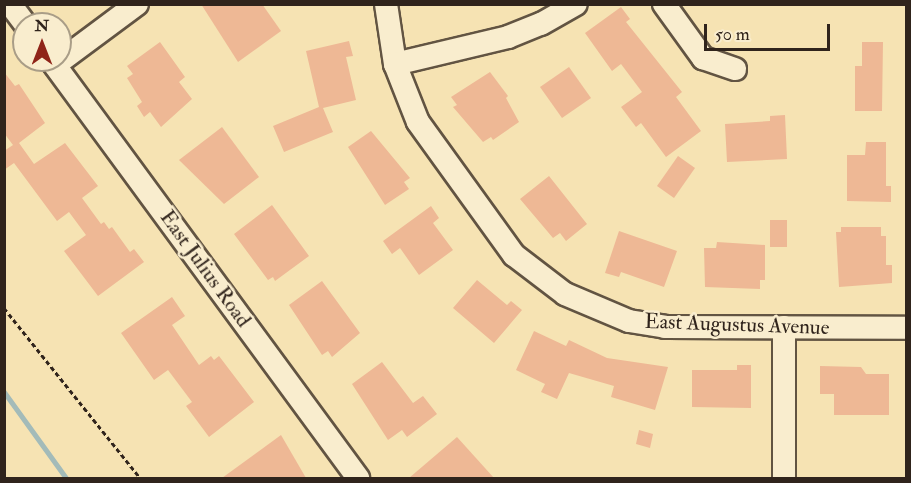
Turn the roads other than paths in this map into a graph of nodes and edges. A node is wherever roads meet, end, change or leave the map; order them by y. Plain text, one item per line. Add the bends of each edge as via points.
1 (137, 4) edge
2 (386, 4) edge
3 (576, 4) edge
4 (664, 4) edge
5 (72, 50) edge
6 (395, 64) junction
7 (735, 69) dead end
8 (60, 72) edge
9 (784, 327) junction
10 (906, 328) edge
11 (358, 478) edge
12 (784, 478) edge

1 - 5 street
2 - 6 street, East Augustus Avenue
3 - 6 street via 508,37
4 - 7 street via 703,58
6 - 9 street, East Augustus Avenue via 404,94 438,154 514,255 541,279 593,309 628,321 665,327
8 - 11 street, East Julius Road
9 - 10 street, East Augustus Avenue
9 - 12 street

